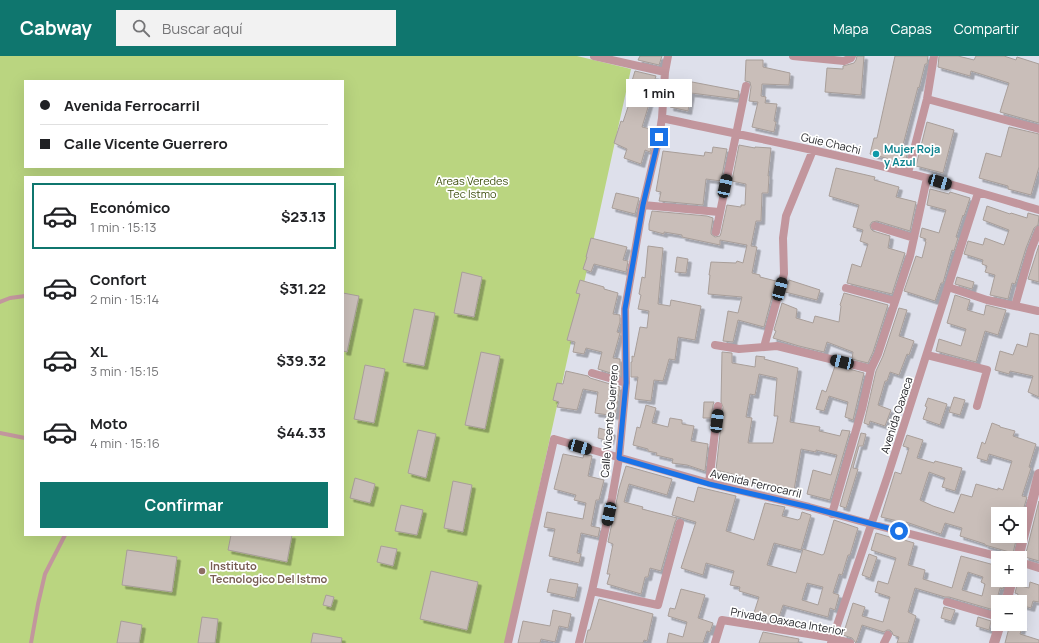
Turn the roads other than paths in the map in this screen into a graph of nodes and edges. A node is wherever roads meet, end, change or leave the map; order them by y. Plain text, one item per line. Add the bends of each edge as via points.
1 (594, 56) edge
2 (668, 56) edge
3 (793, 56) edge
4 (852, 56) edge
5 (934, 56) edge
6 (665, 72) junction
7 (746, 86) dead end
8 (927, 99) junction
9 (662, 118) junction
10 (1039, 129) edge
11 (736, 134) junction
12 (813, 150) junction
13 (908, 173) junction
14 (927, 178) junction
15 (978, 193) junction
16 (643, 205) junction
17 (1039, 210) edge
18 (719, 212) junction
19 (875, 226) dead end
20 (1039, 230) edge
21 (716, 232) dead end
22 (914, 238) junction
23 (948, 287) junction
24 (846, 288) dead end
25 (24, 296) edge
26 (895, 301) junction
27 (0, 302) edge
28 (1015, 306) junction
29 (1038, 311) dead end
30 (715, 345) dead end
31 (764, 347) junction
32 (927, 355) junction
33 (871, 369) junction
34 (592, 373) dead end
35 (626, 383) junction
36 (718, 406) dead end
37 (977, 406) dead end
38 (0, 433) edge
39 (24, 438) edge
40 (619, 458) junction
41 (1039, 474) edge
42 (709, 484) junction
43 (1036, 499) edge
44 (832, 514) junction
45 (680, 523) dead end
46 (871, 524) junction
47 (64, 536) edge
48 (1020, 551) edge
49 (991, 555) edge
50 (1027, 564) edge
51 (1039, 568) edge
52 (592, 591) junction
53 (947, 602) dead end
54 (991, 615) edge
55 (998, 631) edge
56 (888, 635) dead end
57 (832, 641) edge
58 (31, 643) edge
59 (508, 643) edge
60 (579, 643) edge
61 (715, 643) edge
62 (850, 643) edge
63 (884, 643) edge
64 (994, 643) edge

1 - 6 street
2 - 6 street, Calle Vicente Guerrero
3 - 4 street via 844,61
5 - 8 street
6 - 9 street, Calle Vicente Guerrero
7 - 11 street
8 - 10 street
8 - 13 street
9 - 11 street, Guie Chachi
9 - 16 street, Calle Vicente Guerrero
11 - 12 street, Guie Chachi
11 - 18 street
12 - 13 street, Guie Chachi
12 - 31 street via 786,216 783,238 784,274
13 - 14 street, Guie Chachi
14 - 15 street, Guie Chachi
14 - 22 street
15 - 17 street, Guie Chachi
15 - 23 street, Avenida Oaxaca
16 - 18 street
16 - 35 street, Calle Vicente Guerrero via 625,309
18 - 21 street
19 - 22 street
20 - 28 street
22 - 26 street
23 - 28 street
23 - 32 street, Avenida Oaxaca
24 - 26 street
25 - 27 lane
26 - 33 street
28 - 29 street
30 - 31 street via 739,349
31 - 33 street via 777,346
32 - 37 street via 987,370
32 - 46 street, Avenida Oaxaca
33 - 44 street
34 - 35 street
35 - 40 street, Calle Vicente Guerrero
36 - 42 street
38 - 39 lane
40 - 42 street, Avenida Ferrocarril
40 - 52 street, Calle Vicente Guerrero
40 - 59 street, Avenida Ferrocarril via 554,439
41 - 43 street
42 - 44 street, Avenida Ferrocarril
43 - 48 street
44 - 46 street, Avenida Ferrocarril
45 - 52 street via 658,605
46 - 49 street, Avenida Ferrocarril
46 - 57 street, Avenida Oaxaca
47 - 58 lane via 45,574
50 - 51 street
52 - 60 street, Calle Vicente Guerrero
53 - 54 street
55 - 64 street
56 - 63 street
57 - 61 street, Privada Oaxaca Interior via 722,620
57 - 62 street, Privada Oaxaca Interior

